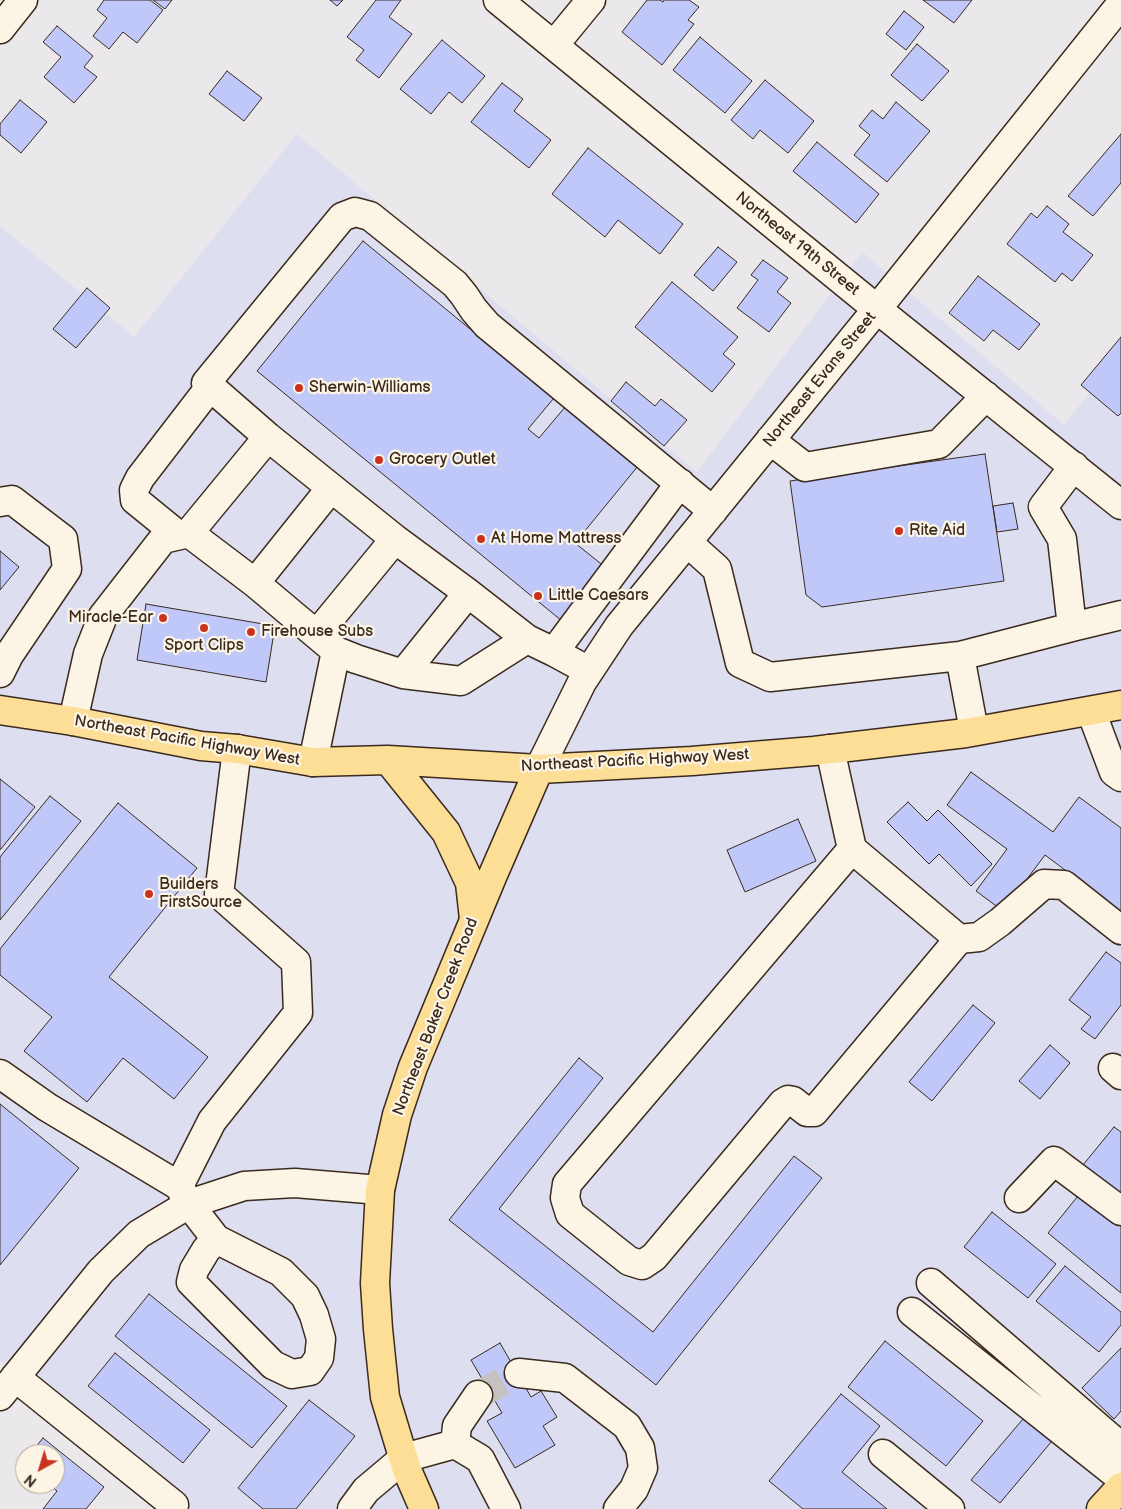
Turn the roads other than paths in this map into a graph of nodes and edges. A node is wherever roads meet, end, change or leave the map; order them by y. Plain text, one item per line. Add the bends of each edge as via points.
1 (23, 0) edge
2 (498, 0) edge
3 (591, 0) edge
4 (1121, 4) edge
5 (0, 29) edge
6 (554, 46) junction
7 (877, 309) junction
8 (210, 387) junction
9 (986, 396) junction
10 (268, 437) junction
11 (770, 440) junction
12 (1074, 466) junction
13 (680, 483) junction
14 (331, 488) junction
15 (0, 502) edge
16 (1121, 505) edge
17 (713, 511) junction
18 (183, 534) junction
19 (395, 539) junction
20 (688, 542) junction
21 (255, 583) junction
22 (468, 593) junction
23 (1121, 615) edge
24 (1072, 627) junction
25 (527, 639) junction
26 (326, 643) junction
27 (554, 652) junction
28 (960, 656) junction
29 (589, 671) junction
30 (0, 674) edge
31 (403, 674) junction
32 (1121, 705) edge
33 (0, 710) edge
34 (1091, 711) junction
35 (73, 721) junction
36 (974, 732) junction
37 (830, 748) junction
38 (237, 750) junction
39 (388, 760) junction
40 (313, 762) junction
41 (539, 769) junction
42 (1119, 773) edge
43 (852, 849) junction
44 (474, 919) junction
45 (1121, 930) edge
46 (959, 939) junction
47 (0, 1074) edge
48 (380, 1190) junction
49 (184, 1195) junction
50 (1019, 1198) dead end
51 (1121, 1211) edge
52 (216, 1239) junction
53 (931, 1283) dead end
54 (912, 1312) dead end
55 (519, 1373) tunnel mouth
56 (5, 1388) edge
57 (478, 1395) tunnel mouth
58 (455, 1444) junction
59 (1121, 1447) edge
60 (883, 1454) dead end
61 (404, 1458) junction
62 (1121, 1478) edge
63 (1121, 1487) edge
64 (174, 1505) dead end
65 (352, 1509) edge
66 (424, 1509) edge
67 (506, 1509) edge
68 (618, 1509) edge
69 (950, 1509) edge
70 (1101, 1509) edge

1 - 5 street
2 - 6 street, Northeast 19th Street
3 - 6 street
4 - 7 street, Northeast Evans Street
6 - 7 street, Northeast 19th Street
7 - 9 street, Northeast 19th Street
7 - 11 street, Northeast Evans Street
8 - 10 street
8 - 13 street via 206,383 342,217 355,212 370,216 456,284 486,325
8 - 18 street via 134,490 135,500
9 - 11 street via 939,444 805,467
9 - 12 street, Northeast 19th Street
10 - 14 street
10 - 18 street
11 - 17 street, Northeast Evans Street
12 - 16 street, Northeast 19th Street
12 - 24 street via 1044,507 1062,539
13 - 17 street
13 - 27 street
14 - 19 street
14 - 21 street
15 - 30 street via 12,500 63,539 67,568 9,655
17 - 20 street, Northeast Evans Street
18 - 21 street
18 - 35 street via 163,539 103,616 88,654
19 - 22 street
19 - 26 street
20 - 28 street via 717,568 740,662 770,677
20 - 29 street, Northeast Evans Street via 619,626
21 - 26 street
22 - 25 street
22 - 31 street
23 - 24 street
24 - 28 street
25 - 27 street
25 - 31 street via 461,681
26 - 31 street
26 - 40 street
27 - 29 street
28 - 36 street
29 - 41 street, Northeast Evans Street
32 - 34 main road, Northeast Pacific Highway West
33 - 35 main road, Northeast Pacific Highway West
34 - 36 main road, Northeast Pacific Highway West
34 - 42 street
35 - 38 main road, Northeast Pacific Highway West
36 - 37 main road, Northeast Pacific Highway West
37 - 41 main road, Northeast Pacific Highway West via 692,761
37 - 43 street
38 - 40 main road, Northeast Pacific Highway West
38 - 49 street via 219,894 296,962 298,1013 212,1121
39 - 40 main road, Northeast Pacific Highway West
39 - 41 main road, Northeast Pacific Highway West
39 - 44 main road via 446,832 470,882
41 - 44 main road, Northeast Baker Creek Road
43 - 46 street
43 - 46 street via 567,1184 565,1198 570,1214 629,1261 642,1265 654,1257 783,1103 793,1101 807,1112 814,1112
44 - 48 main road, Northeast Baker Creek Road via 413,1067 397,1115
45 - 46 street via 1064,885 1044,884 979,937
47 - 49 street
48 - 49 street via 295,1183
48 - 61 main road, Northeast Baker Creek Road via 375,1283 378,1329 385,1397
49 - 52 street
49 - 56 street via 101,1271
50 - 51 street via 1054,1161
52 - 52 street via 194,1270 191,1282 273,1365 292,1374 310,1371 319,1358 321,1339 305,1296 281,1272
53 - 59 street
54 - 62 street
55 - 68 street via 565,1378 627,1426 640,1448 643,1468 634,1489
56 - 64 street
57 - 58 street via 457,1426
58 - 61 street
58 - 67 street via 480,1459
60 - 69 street
61 - 65 street via 366,1490
61 - 66 main road, Northeast Baker Creek Road
63 - 70 main road

